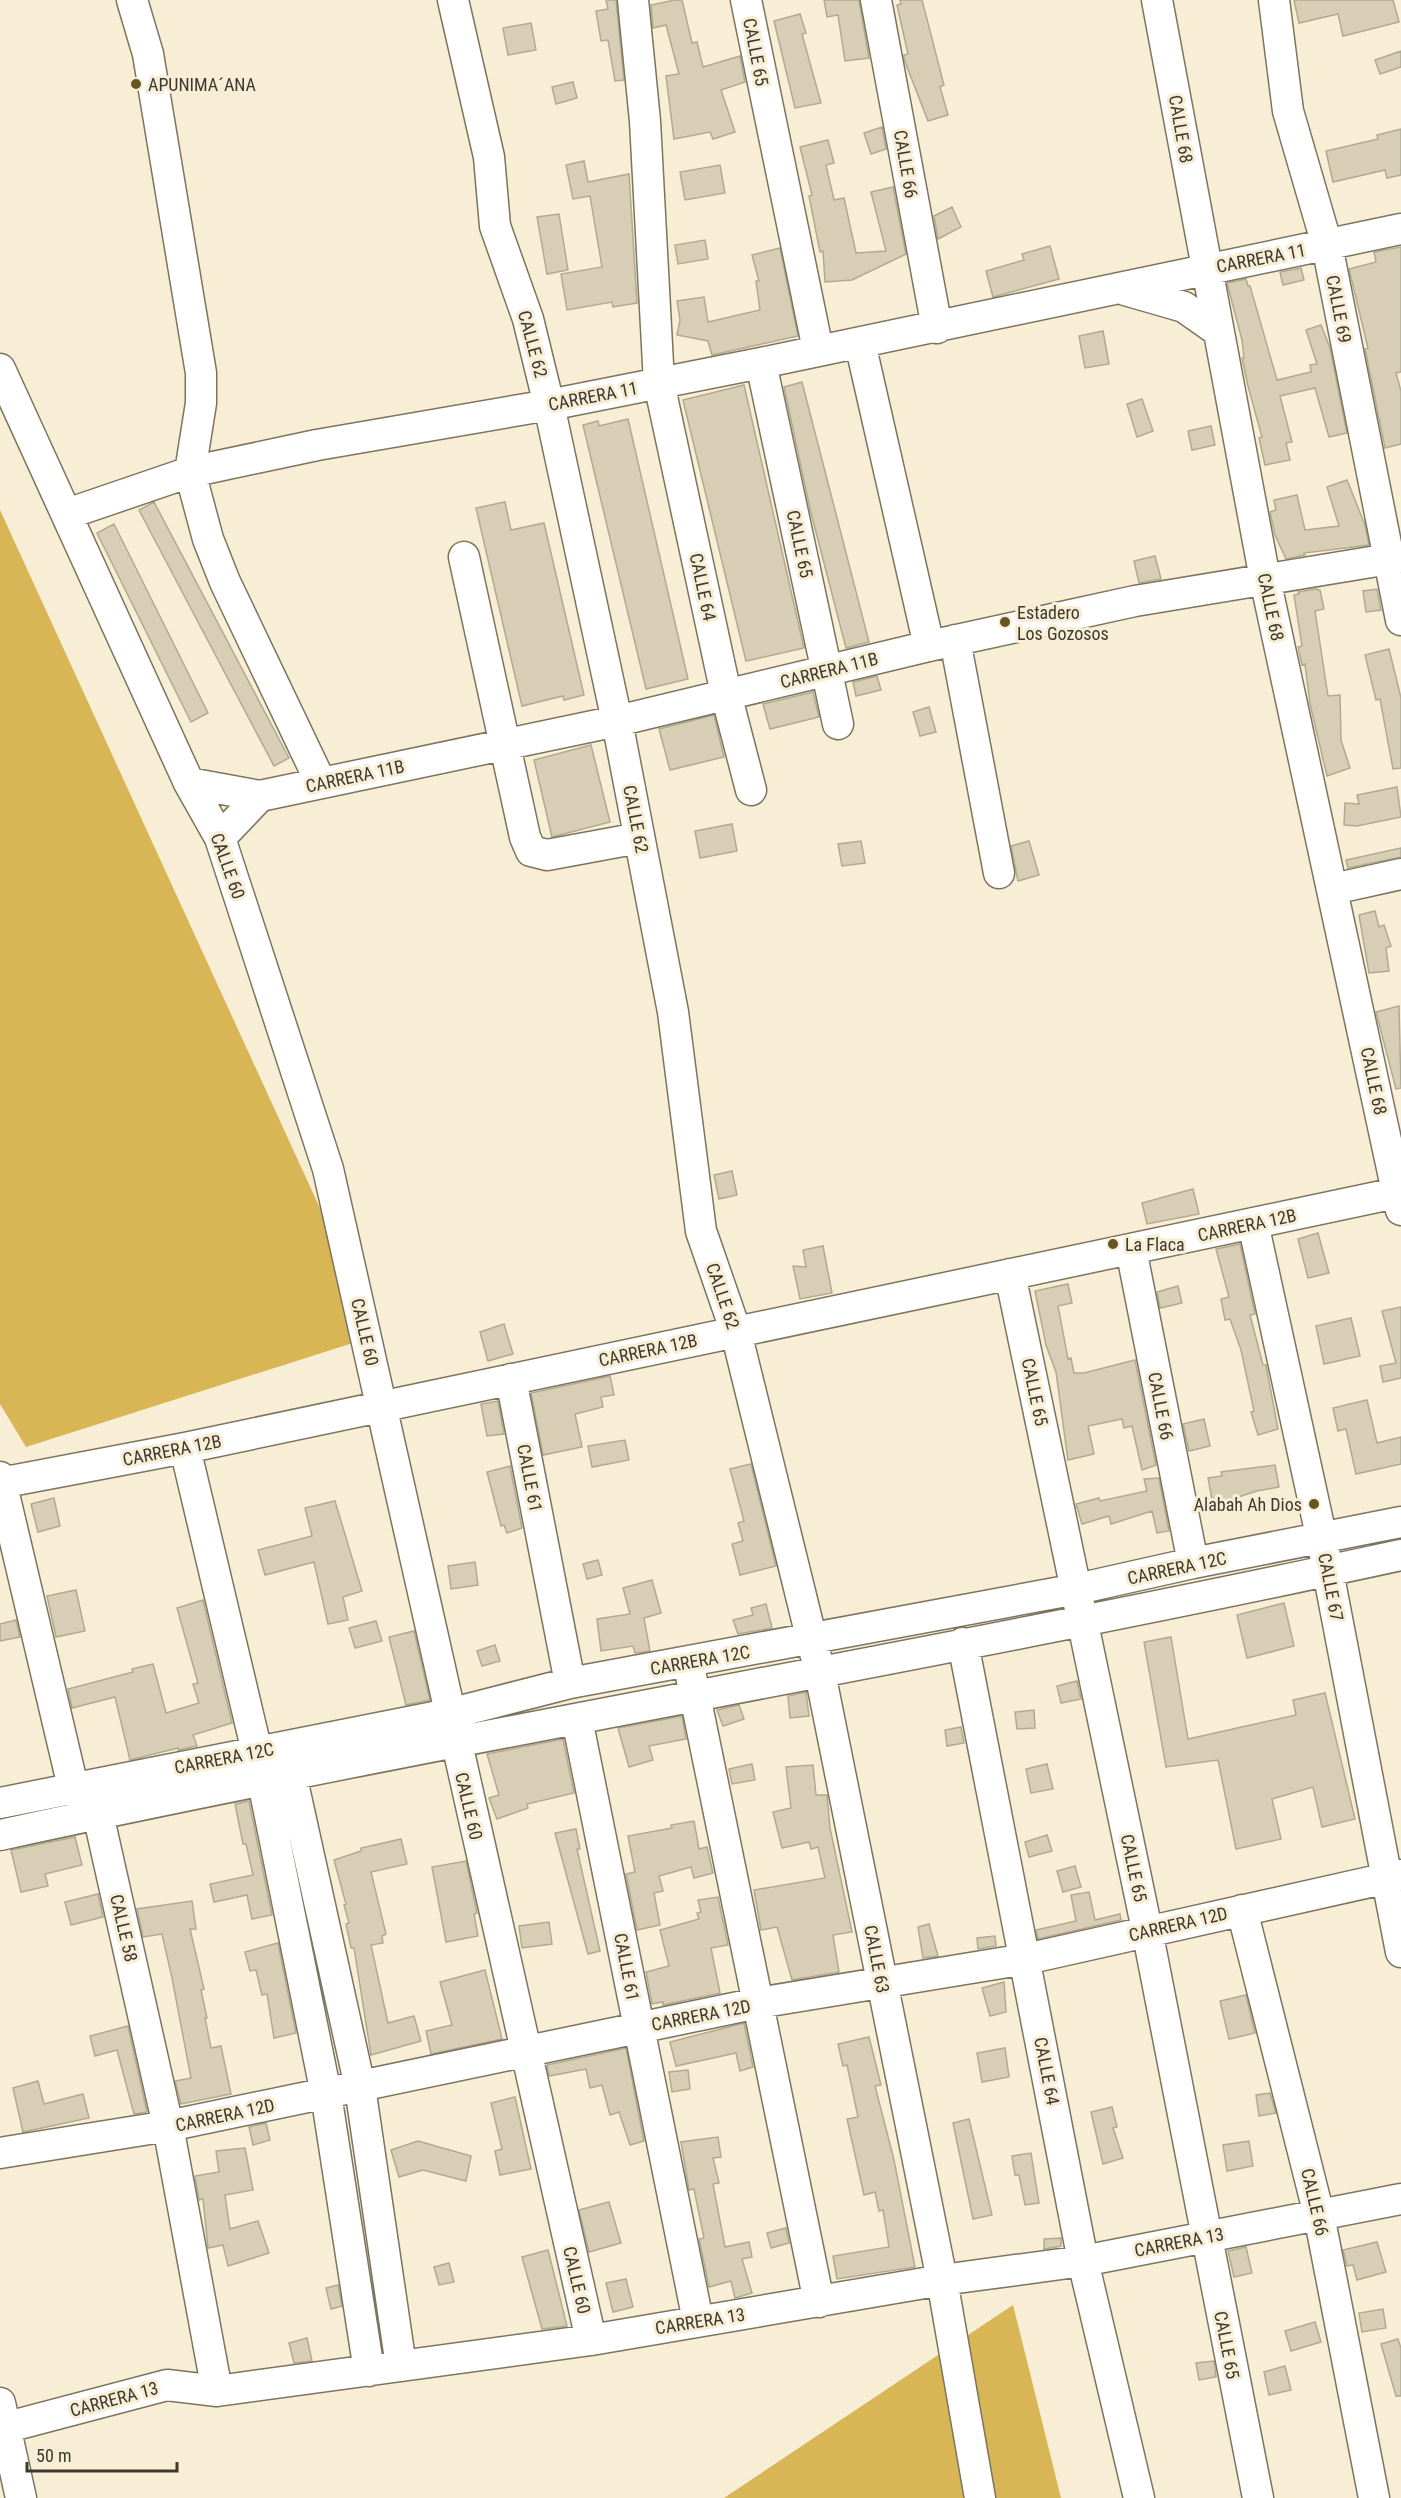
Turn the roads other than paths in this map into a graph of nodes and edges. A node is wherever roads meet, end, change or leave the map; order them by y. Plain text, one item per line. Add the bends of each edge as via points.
1 (132, 0) edge
2 (453, 0) edge
3 (633, 0) edge
4 (746, 0) edge
5 (876, 0) edge
6 (1157, 0) edge
7 (1274, 0) edge
8 (1401, 229) edge
9 (1327, 245) junction
10 (1206, 269) junction
11 (1122, 289) junction
12 (937, 328) junction
13 (1218, 331) junction
14 (860, 343) junction
15 (818, 350) junction
16 (762, 363) junction
17 (0, 369) edge
18 (660, 383) junction
19 (549, 405) junction
20 (190, 472) junction
21 (67, 514) junction
22 (464, 557) dead end
23 (1394, 558) edge
24 (1265, 579) junction
25 (1401, 620) edge
26 (942, 643) junction
27 (827, 671) junction
28 (726, 694) junction
29 (617, 721) junction
30 (838, 724) dead end
31 (505, 745) junction
32 (189, 783) junction
33 (321, 783) junction
34 (751, 790) dead end
35 (260, 796) junction
36 (220, 838) junction
37 (639, 838) junction
38 (999, 873) dead end
39 (1401, 874) edge
40 (1333, 889) junction
41 (1400, 1198) edge
42 (1253, 1223) junction
43 (1131, 1249) junction
44 (1010, 1274) junction
45 (736, 1332) junction
46 (511, 1379) junction
47 (381, 1407) junction
48 (185, 1448) junction
49 (1, 1481) edge
50 (1401, 1522) edge
51 (1322, 1540) junction
52 (1401, 1555) edge
53 (1193, 1563) junction
54 (1328, 1571) junction
55 (1077, 1589) junction
56 (1084, 1622) junction
57 (812, 1639) junction
58 (963, 1643) junction
59 (688, 1663) junction
60 (820, 1673) junction
61 (570, 1683) junction
62 (695, 1695) junction
63 (448, 1714) junction
64 (577, 1719) junction
65 (455, 1743) junction
66 (274, 1764) junction
67 (73, 1787) junction
68 (0, 1803) edge
69 (98, 1814) junction
70 (0, 1835) edge
71 (1393, 1877) edge
72 (1242, 1910) junction
73 (1147, 1930) junction
74 (1401, 1952) edge
75 (1026, 1959) junction
76 (882, 1985) junction
77 (758, 2003) junction
78 (639, 2027) junction
79 (526, 2054) junction
80 (360, 2087) junction
81 (326, 2094) junction
82 (168, 2126) junction
83 (0, 2153) edge
84 (1401, 2199) edge
85 (1319, 2215) junction
86 (1205, 2236) junction
87 (1083, 2261) junction
88 (942, 2280) junction
89 (819, 2302) junction
90 (698, 2321) junction
91 (591, 2340) junction
92 (401, 2366) junction
93 (369, 2371) junction
94 (217, 2391) junction
95 (2, 2420) edge
96 (21, 2498) edge
97 (980, 2498) edge
98 (1139, 2498) edge
99 (1258, 2498) edge
100 (1374, 2498) edge

1 - 20 street via 148,54 201,373 201,402
2 - 19 street, CALLE 62 via 489,157 495,226 528,319
3 - 18 street, CALLE 64 via 645,121
4 - 15 street, CALLE 65
5 - 12 street, CALLE 66
6 - 10 street, CALLE 68
7 - 9 street, CALLE 69 via 1288,111
8 - 9 street, CARRERA 11
9 - 10 street, CARRERA 11
9 - 23 street, CALLE 69
10 - 11 street, CARRERA 11
10 - 13 street, CALLE 68
11 - 12 street, CARRERA 11
11 - 13 street, CARRERA 11 via 1184,307
12 - 14 street, CARRERA 11
13 - 24 street, CALLE 68
14 - 15 street, CARRERA 11
14 - 26 street
15 - 16 street, CARRERA 11
16 - 18 street, CARRERA 11
16 - 27 street, CALLE 65
17 - 21 street, CALLE 60
18 - 19 street, CARRERA 11
18 - 28 street, CALLE 64
19 - 20 street, CARRERA 11 via 316,445
19 - 29 street, CALLE 62
20 - 21 street, CARRERA 11
20 - 33 street via 208,539 225,582
21 - 32 street, CALLE 60
22 - 31 street
23 - 24 street, CARRERA 11B
23 - 25 street, CALLE 69
24 - 26 street, CARRERA 11B
24 - 40 street, CALLE 68
26 - 27 street, CARRERA 11B
26 - 38 street
27 - 28 street, CARRERA 11B
27 - 30 street, CALLE 65
28 - 29 street, CARRERA 11B
28 - 34 street, CALLE 64
29 - 31 street, CARRERA 11B
29 - 37 street, CALLE 62
31 - 33 street, CARRERA 11B
31 - 37 street via 531,851 548,855
32 - 35 street, CARRERA 11B
32 - 36 street, CALLE 60
33 - 35 street, CARRERA 11B
35 - 36 street
36 - 47 street, CALLE 60 via 328,1169
37 - 45 street, CALLE 62 via 673,1012 701,1232
39 - 40 street
40 - 41 street, CALLE 68
41 - 42 street, CARRERA 12B
42 - 43 street, CARRERA 12B
42 - 51 street, CALLE 67
43 - 44 street, CARRERA 12B
43 - 53 street, CALLE 66
44 - 45 street, CARRERA 12B
44 - 55 street, CALLE 65
45 - 46 street, CARRERA 12B
45 - 57 street, CALLE 62
46 - 47 street, CARRERA 12B
46 - 61 street, CALLE 61
47 - 48 street, CARRERA 12B
47 - 63 street, CALLE 60
48 - 49 street, CARRERA 12B
48 - 66 street
49 - 67 street
50 - 51 street, CARRERA 12C
51 - 53 street, CARRERA 12C
51 - 54 street, CALLE 67
52 - 54 street, CARRERA 12C
53 - 55 street, CARRERA 12C
54 - 56 street, CARRERA 12C
54 - 71 street, CALLE 67
55 - 56 street, CALLE 65
55 - 57 street, CARRERA 12C
56 - 58 street, CARRERA 12C
56 - 73 street, CALLE 65
57 - 59 street, CARRERA 12C
57 - 60 street, CALLE 63
58 - 60 street, CARRERA 12C
58 - 75 street, CALLE 64
59 - 61 street, CARRERA 12C
59 - 62 street
60 - 62 street, CARRERA 12C
60 - 76 street, CALLE 63
61 - 63 street, CARRERA 12C
62 - 64 street, CARRERA 12C
62 - 77 street
63 - 65 street, CALLE 60
63 - 66 street, CARRERA 12C
64 - 65 street, CARRERA 12C
64 - 78 street, CALLE 61
65 - 66 street, CARRERA 12C
65 - 79 street, CALLE 60
66 - 67 street, CARRERA 12C
66 - 69 street, CARRERA 12C
66 - 80 street
66 - 81 street
67 - 68 street, CARRERA 12C
67 - 69 street
69 - 70 street, CARRERA 12C
69 - 82 street, CALLE 58
71 - 72 street, CARRERA 12D
71 - 74 street, CALLE 67
72 - 73 street, CARRERA 12D
72 - 85 street, CALLE 66
73 - 75 street, CARRERA 12D
73 - 86 street, CALLE 65
75 - 76 street, CARRERA 12D
75 - 87 street, CALLE 64
76 - 77 street, CARRERA 12D
76 - 88 street, CALLE 63
77 - 78 street, CARRERA 12D
77 - 89 street
78 - 79 street, CARRERA 12D
78 - 90 street, CALLE 61
79 - 80 street, CARRERA 12D
79 - 91 street, CALLE 60
80 - 81 street, CARRERA 12D
80 - 92 street
81 - 82 street, CARRERA 12D
81 - 93 street
82 - 83 street, CARRERA 12D
82 - 94 street, CALLE 58
84 - 85 street, CARRERA 13
85 - 86 street, CARRERA 13
85 - 100 street, CALLE 66
86 - 87 street, CARRERA 13
86 - 99 street, CALLE 65
87 - 88 street, CARRERA 13
87 - 98 street, CALLE 64
88 - 89 street, CARRERA 13
88 - 97 street, CALLE 63
89 - 90 street, CARRERA 13
90 - 91 street, CARRERA 13
91 - 92 street, CARRERA 13
92 - 93 street, CARRERA 13
93 - 94 street, CARRERA 13
94 - 95 street, CARRERA 13 via 167,2385
95 - 96 street

